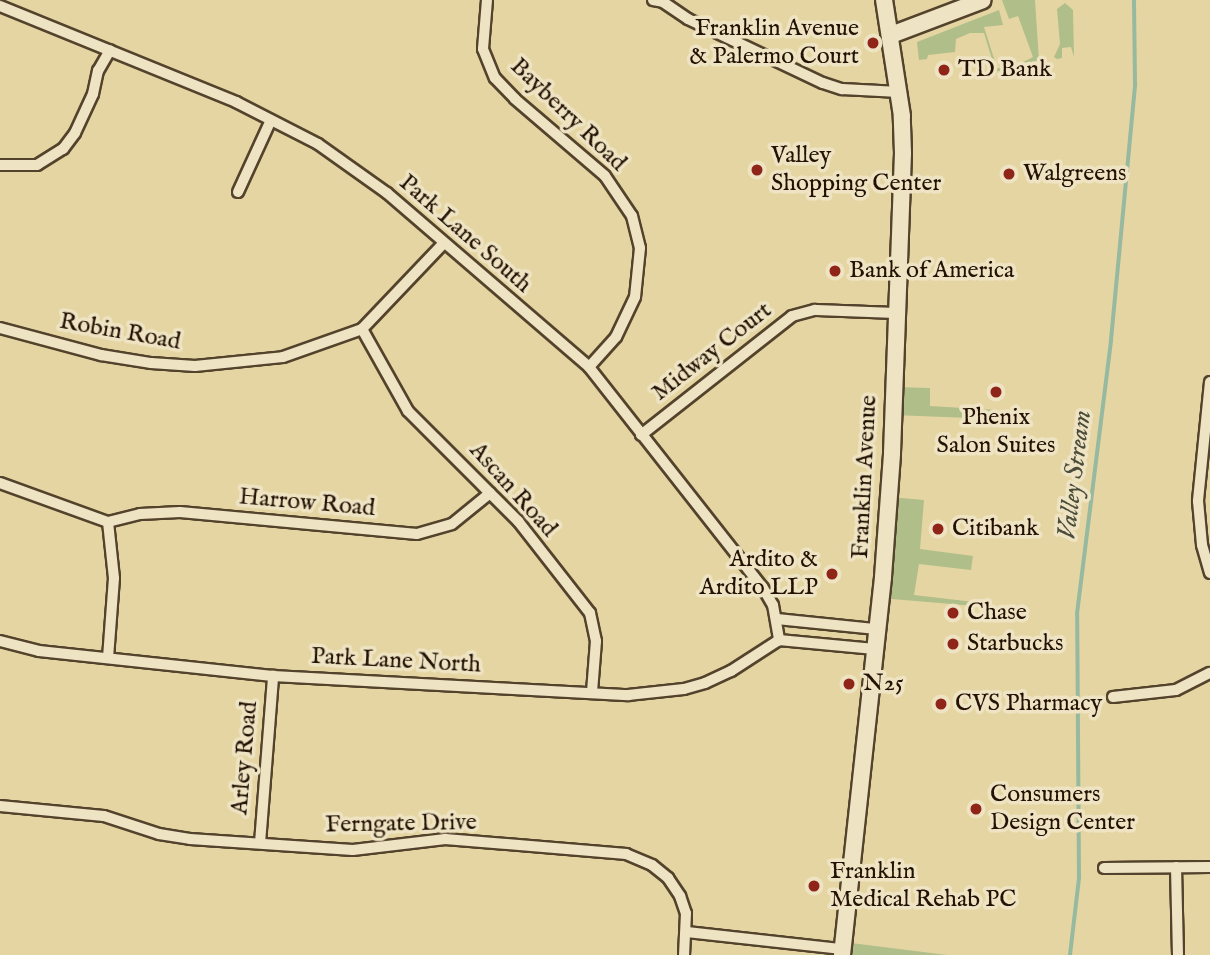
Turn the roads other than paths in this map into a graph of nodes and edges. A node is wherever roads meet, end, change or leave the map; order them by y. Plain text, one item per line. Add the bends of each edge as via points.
1 (486, 0) edge
2 (653, 0) edge
3 (884, 0) edge
4 (977, 3) edge
5 (0, 6) edge
6 (891, 35) junction
7 (110, 50) junction
8 (899, 92) junction
9 (270, 122) junction
10 (0, 165) edge
11 (238, 192) dead end
12 (443, 244) junction
13 (897, 313) junction
14 (0, 328) edge
15 (362, 329) junction
16 (589, 366) junction
17 (1210, 382) edge
18 (641, 435) junction
19 (0, 483) edge
20 (490, 492) junction
21 (108, 522) junction
22 (1210, 573) edge
23 (777, 620) junction
24 (876, 629) junction
25 (779, 640) junction
26 (0, 641) edge
27 (875, 649) junction
28 (108, 658) junction
29 (1210, 673) edge
30 (273, 676) junction
31 (592, 692) junction
32 (1113, 697) dead end
33 (0, 806) edge
34 (260, 844) junction
35 (1176, 867) junction
36 (1210, 867) edge
37 (1104, 868) dead end
38 (687, 932) junction
39 (842, 952) edge
40 (684, 955) edge
41 (1178, 955) edge

1 - 16 street, Bayberry Road via 483,49 495,78 604,176 632,216 640,257 635,297 616,337
2 - 8 street via 823,83 842,89
3 - 6 main road, Franklin Avenue
4 - 6 main road
5 - 7 street, Park Lane South
6 - 8 main road, Franklin Avenue
7 - 9 street, Park Lane South via 236,102
7 - 10 street via 75,133 63,149 37,164
8 - 13 main road, Franklin Avenue via 903,153
9 - 11 street
9 - 12 street, Park Lane South via 318,144 357,170
12 - 15 street, Robin Road
12 - 16 street, Park Lane South
13 - 18 street, Midway Court via 815,310 792,316
13 - 24 main road, Franklin Avenue via 891,478
14 - 15 street, Robin Road via 101,355 195,366 283,357
15 - 20 street, Ascan Road via 408,411
16 - 18 street, Park Lane South
17 - 22 street via 1198,501
18 - 23 street, Park Lane South via 763,588
19 - 21 street
20 - 21 street, Harrow Road via 452,524 417,534 180,512 140,514
20 - 31 street, Ascan Road via 590,613 596,641
21 - 28 street via 114,579
23 - 24 street
23 - 25 street, Park Lane South
24 - 27 main road, Franklin Avenue
25 - 27 street
25 - 31 street, Park Lane North via 731,671 684,689 646,695
26 - 28 street, Park Lane North via 39,651
27 - 39 main road, Franklin Avenue
28 - 30 street, Park Lane North
29 - 32 street via 1176,690
30 - 31 street, Park Lane North
30 - 34 street, Arley Road
33 - 34 street, Ferngate Drive via 104,816 190,839
34 - 38 street, Ferngate Drive via 353,850 445,839 626,854 652,865 674,886 686,913
35 - 36 street
35 - 37 street
35 - 41 street
38 - 39 street
38 - 40 street, Ferngate Drive

